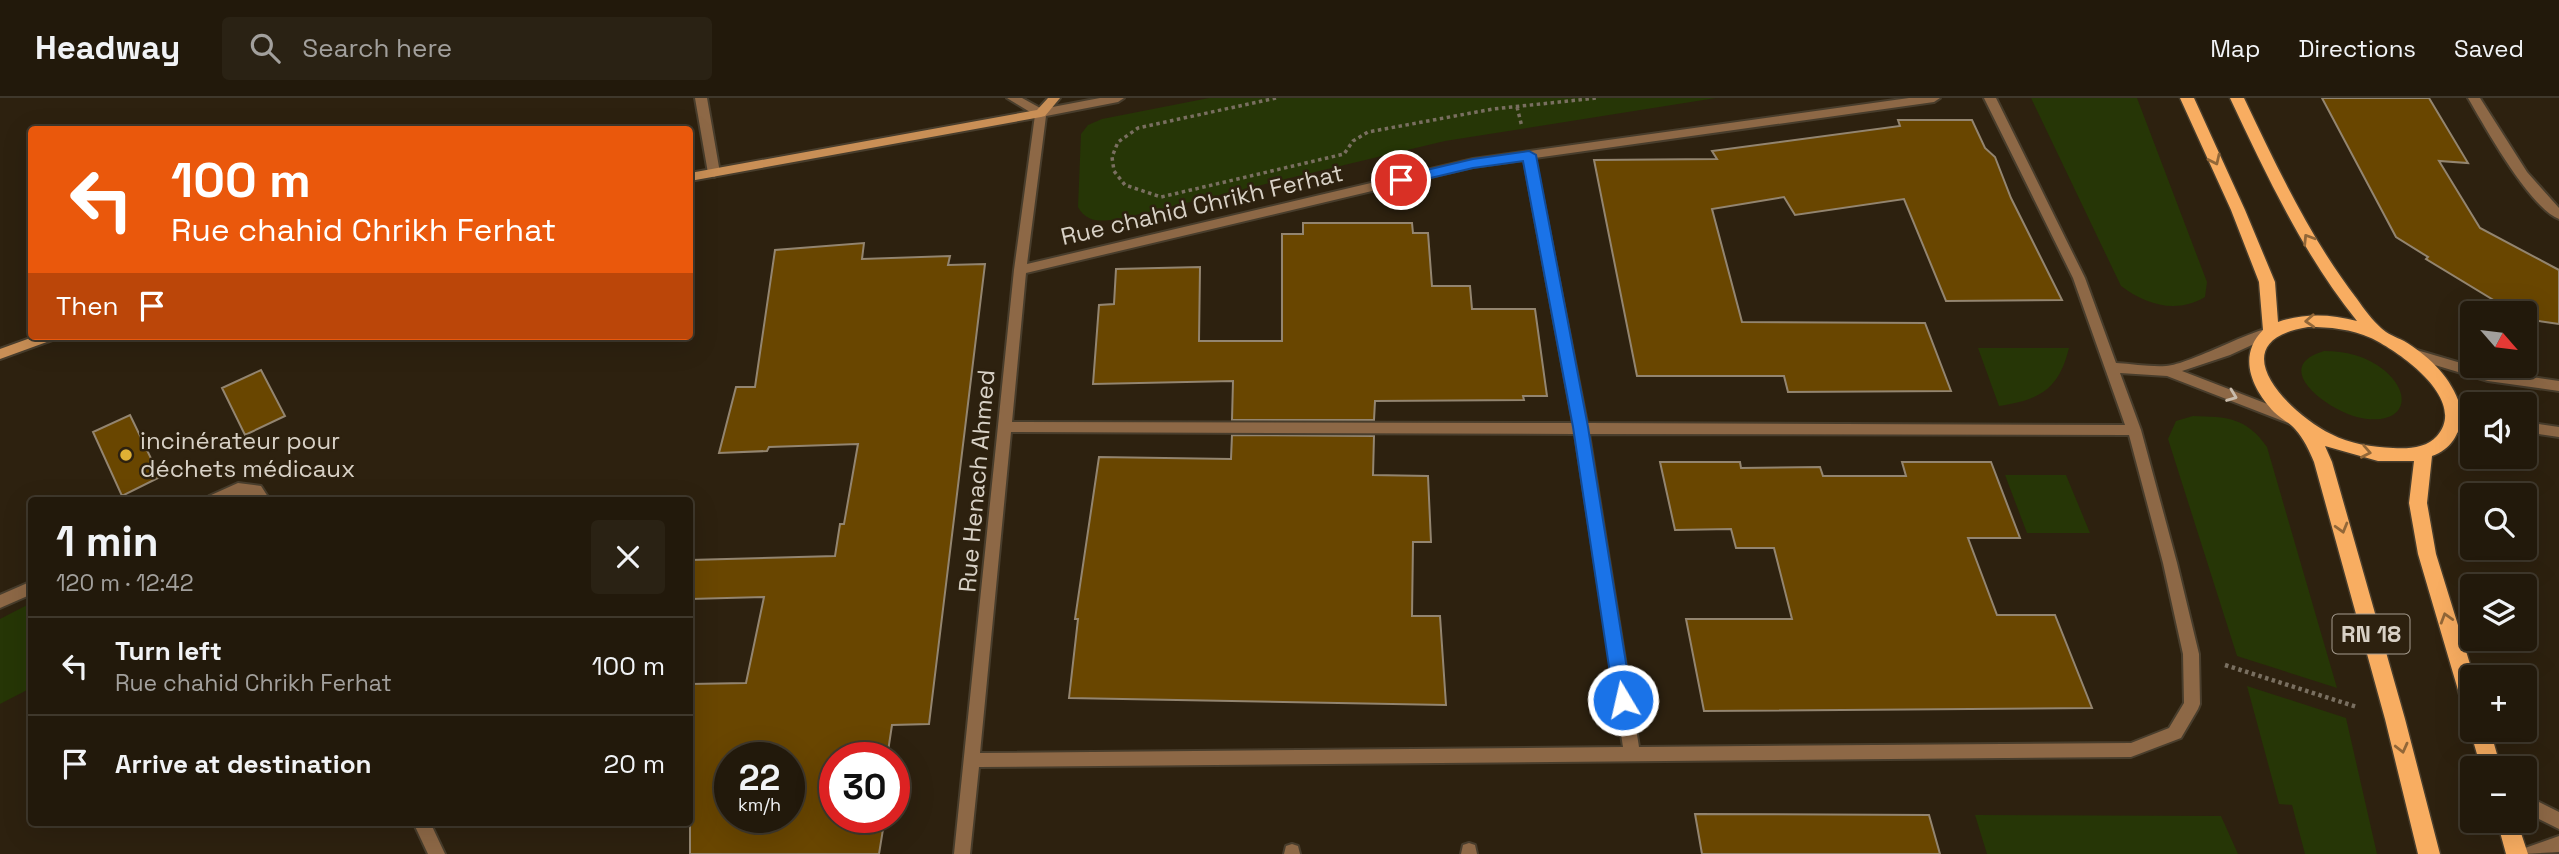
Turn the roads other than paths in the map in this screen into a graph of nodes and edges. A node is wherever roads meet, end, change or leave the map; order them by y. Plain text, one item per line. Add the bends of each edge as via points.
1 (701, 98) edge
2 (1013, 98) edge
3 (1054, 98) edge
4 (1118, 98) edge
5 (1934, 98) edge
6 (1990, 98) edge
7 (2187, 98) edge
8 (2237, 98) edge
9 (2474, 98) edge
10 (1041, 113) junction
11 (1529, 155) junction
12 (714, 173) junction
13 (693, 176) edge
14 (2559, 215) edge
15 (1020, 270) junction
16 (2271, 331) junction
17 (2376, 334) junction
18 (39, 340) edge
19 (2410, 353) junction
20 (0, 354) edge
21 (2114, 368) junction
22 (2168, 371) junction
23 (2559, 386) edge
24 (2297, 422) junction
25 (1006, 427) junction
26 (1581, 427) junction
27 (2451, 428) junction
28 (2460, 428) edge
29 (2537, 429) edge
30 (2134, 430) junction
31 (2559, 432) edge
32 (2424, 452) junction
33 (221, 497) edge
34 (260, 497) edge
35 (28, 589) edge
36 (0, 602) edge
37 (2460, 665) edge
38 (1632, 754) junction
39 (973, 760) junction
40 (2537, 809) edge
41 (2559, 821) edge
42 (423, 826) edge
43 (2511, 833) edge
44 (2559, 844) edge
45 (437, 854) edge
46 (962, 854) edge
47 (2429, 854) edge
48 (2517, 854) edge
49 (2531, 854) edge

1 - 12 street
2 - 10 street
3 - 10 main road
4 - 10 street
5 - 11 street, Rue chahid Chrikh Ferhat
6 - 21 street via 2079,278
7 -> 16 main road via 2267,282
17 -> 8 main road via 2336,284 2290,210
9 - 14 street via 2543,202
10 - 12 main road
10 - 15 street, Rue Henach Ahmed
11 - 15 street, Rue chahid Chrikh Ferhat via 1473,163
11 - 26 street
12 - 13 main road
15 - 25 street, Rue Henach Ahmed
17 -> 16 main road via 2317,320
16 - 22 street
16 - 24 main road via 2260,342 2256,367 2270,396
17 - 19 main road
18 - 20 main road
19 - 23 street via 2488,376
19 - 27 main road via 2445,390
21 - 22 street
21 - 30 street
22 -> 24 street
24 -> 32 main road via 2362,452 2396,456
24 -> 47 main road, RN 18 via 2312,437 2323,462
25 - 26 street
25 - 39 street, Rue Henach Ahmed
26 - 30 street
26 - 38 street
27 - 28 street
27 - 32 main road via 2437,446
29 - 31 street
30 - 38 street via 2191,654 2192,704 2175,733 2131,750
37 -> 32 main road, RN 18 via 2427,554 2418,503
33 - 34 street via 238,489 256,491
35 - 36 street
38 - 39 street
39 - 46 street, Rue Henach Ahmed
40 - 41 street
42 - 45 street
43 - 48 main road
44 - 49 street

